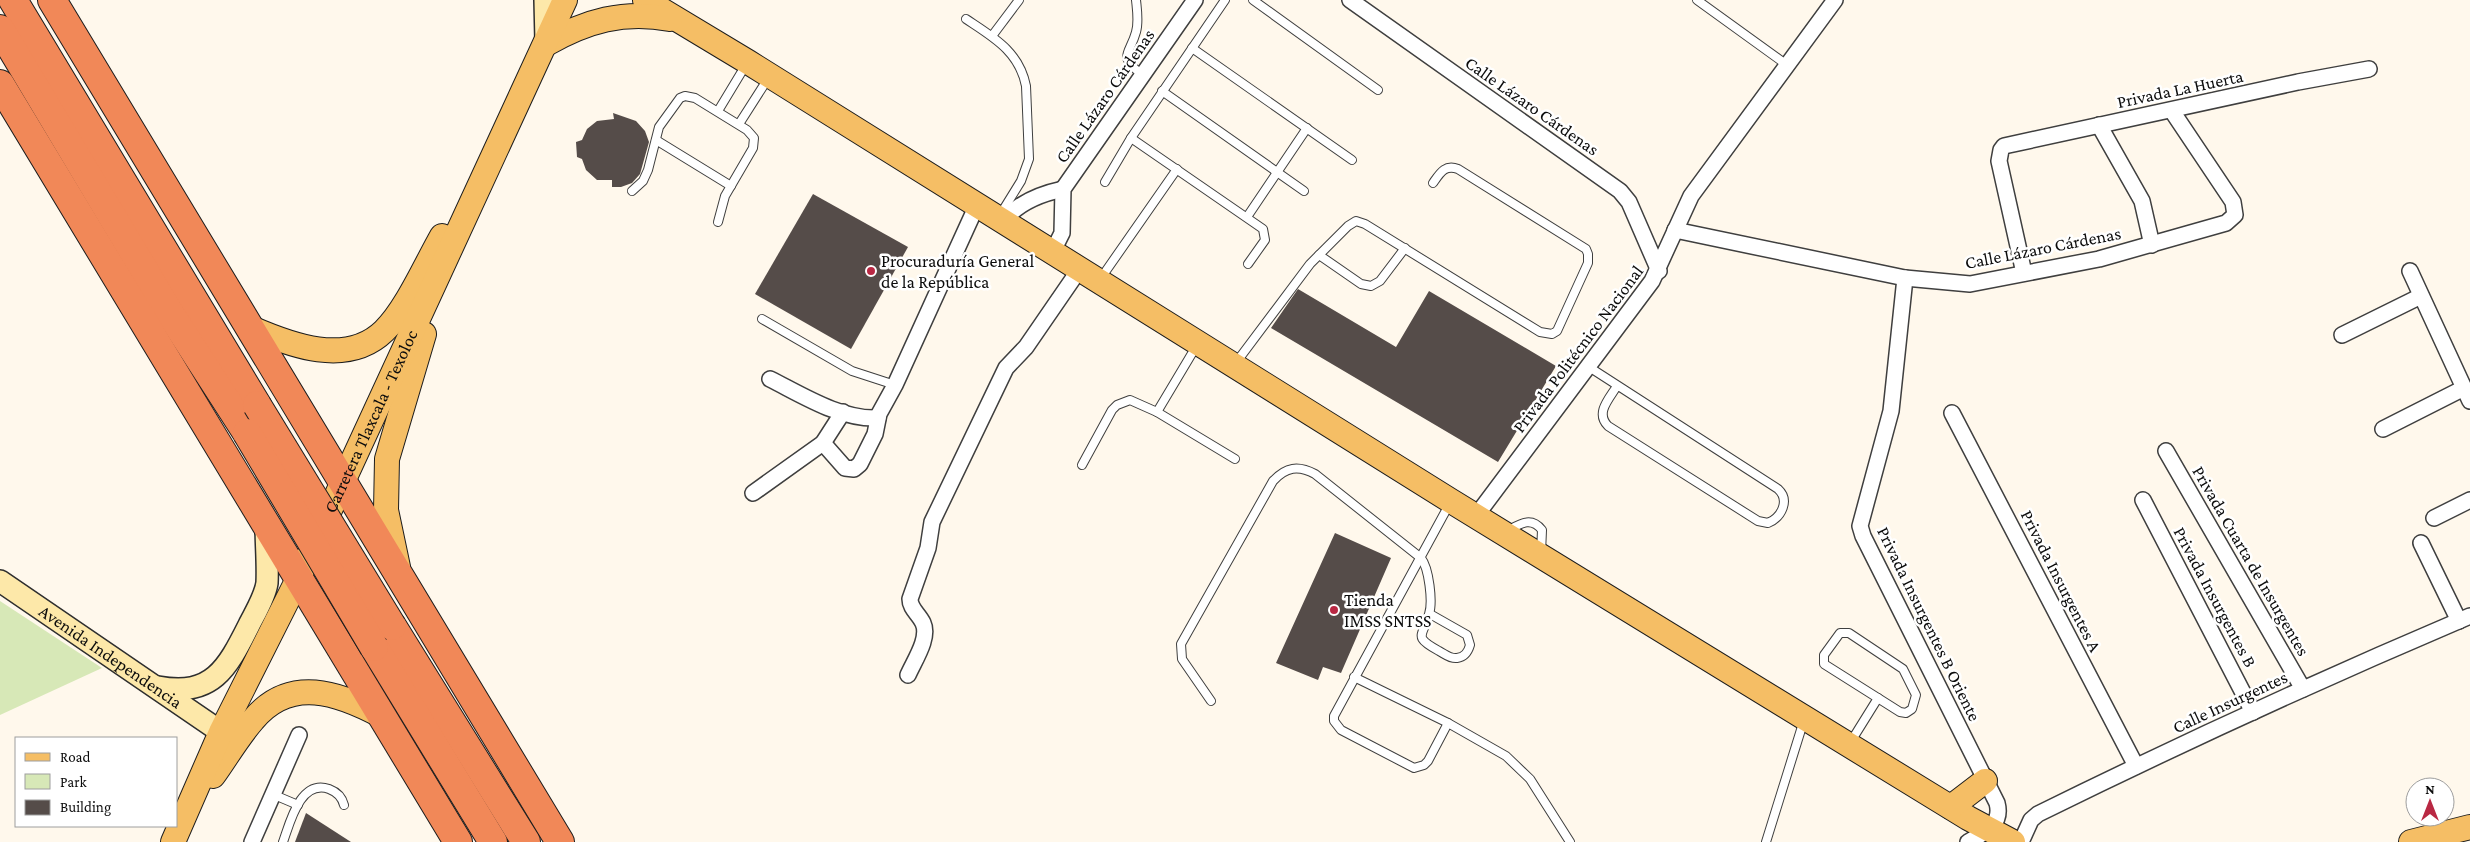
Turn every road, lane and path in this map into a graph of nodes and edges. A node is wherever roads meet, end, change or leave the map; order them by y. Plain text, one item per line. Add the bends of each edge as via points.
1 (13, 0) edge
2 (52, 0) edge
3 (545, 0) edge
4 (566, 0) edge
5 (645, 0) edge
6 (658, 0) edge
7 (1019, 0) edge
8 (1136, 0) edge
9 (1195, 0) edge
10 (1225, 0) edge
11 (1253, 0) edge
12 (1350, 0) edge
13 (1697, 0) edge
14 (1835, 0) edge
15 (966, 18) dead end
16 (676, 20) junction
17 (0, 29) edge
18 (992, 36) junction
19 (546, 44) junction
20 (1192, 48) junction
21 (748, 62) junction
22 (1788, 65) junction
23 (2369, 70) dead end
24 (1142, 74) junction
25 (770, 75) junction
26 (0, 84) edge
27 (1378, 90) dead end
28 (1162, 91) junction
29 (718, 111) junction
30 (2172, 111) junction
31 (739, 124) junction
32 (2099, 125) junction
33 (1307, 128) junction
34 (1131, 138) junction
35 (656, 140) junction
36 (1352, 160) dead end
37 (490, 164) junction
38 (1177, 169) junction
39 (1278, 171) junction
40 (1105, 182) dead end
41 (1433, 183) dead end
42 (731, 186) junction
43 (1062, 189) junction
44 (632, 191) dead end
45 (1304, 191) dead end
46 (977, 205) junction
47 (1247, 217) junction
48 (1000, 221) junction
49 (718, 222) dead end
50 (1675, 230) junction
51 (2152, 245) junction
52 (1405, 248) junction
53 (1052, 253) junction
54 (1318, 255) junction
55 (1248, 264) dead end
56 (1659, 271) junction
57 (2410, 271) dead end
58 (2024, 273) junction
59 (1089, 276) junction
60 (1905, 278) junction
61 (433, 290) junction
62 (2422, 296) junction
63 (762, 319) dead end
64 (251, 328) junction
65 (2342, 335) dead end
66 (1198, 344) junction
67 (1234, 365) junction
68 (1589, 367) junction
69 (770, 379) dead end
70 (894, 386) junction
71 (1617, 386) junction
72 (2467, 394) edge
73 (843, 412) junction
74 (1157, 412) junction
75 (1952, 413) dead end
76 (878, 418) junction
77 (2383, 429) dead end
78 (319, 441) junction
79 (823, 443) junction
80 (2166, 451) dead end
81 (1235, 459) dead end
82 (1082, 465) dead end
83 (343, 482) junction
84 (246, 487) junction
85 (753, 493) dead end
86 (2143, 500) dead end
87 (2470, 500) edge
88 (1451, 501) junction
89 (1476, 516) junction
90 (2434, 518) dead end
91 (266, 525) junction
92 (2421, 543) dead end
93 (1420, 558) junction
94 (399, 573) junction
95 (299, 577) junction
96 (0, 581) edge
97 (1430, 614) junction
98 (2465, 618) edge
99 (329, 627) junction
100 (908, 675) dead end
101 (1354, 677) junction
102 (154, 686) junction
103 (2303, 689) junction
104 (1878, 698) junction
105 (1211, 702) dead end
106 (2254, 712) junction
107 (382, 716) junction
108 (1805, 718) junction
109 (1448, 723) junction
110 (221, 732) junction
111 (298, 735) dead end
112 (1849, 745) junction
113 (2136, 766) junction
114 (1985, 781) junction
115 (272, 794) junction
116 (298, 805) junction
117 (344, 805) dead end
118 (1951, 807) junction
119 (2470, 827) edge
120 (1988, 830) junction
121 (178, 832) edge
122 (252, 842) edge
123 (283, 842) edge
124 (458, 842) edge
125 (493, 842) edge
126 (526, 842) edge
127 (560, 842) edge
128 (1570, 842) edge
129 (1766, 842) edge
130 (1968, 842) edge
131 (2014, 842) edge
132 (2020, 842) edge
133 (2411, 842) edge

1 - 126 highway, bridge
2 - 64 highway
3 - 19 street
4 - 19 main road, Carretera Tlaxcala - Texoloc
5 - 16 main road
6 - 16 main road
7 - 18 lane
8 - 24 lane via 1137,29 1126,55 1129,64
9 - 24 street, Calle Lázaro Cárdenas
10 - 20 lane
11 - 27 lane
12 - 56 street, Calle Lázaro Cárdenas via 1620,192 1629,202
13 - 22 lane
14 - 22 street, Privada Politécnico Nacional
15 - 18 lane
16 - 19 main road via 631,15 608,17 586,23
16 - 21 main road
17 - 125 highway, bridge
18 - 48 lane via 1016,58 1024,74 1029,158
19 - 37 main road, Carretera Tlaxcala - Texoloc
20 - 28 lane
20 - 33 lane
21 - 25 main road
21 - 29 lane
22 - 50 street, Privada Politécnico Nacional via 1691,196
23 - 30 street, Privada La Huerta via 2298,82
24 - 43 street, Calle Lázaro Cárdenas
25 - 31 lane
25 - 46 main road
26 - 84 highway
28 - 34 lane
28 - 39 lane
29 - 31 lane
29 - 35 lane via 695,98 680,98 659,127
30 - 32 street, Privada La Huerta
30 - 51 street, Calle Lázaro Cárdenas via 2234,202 2235,215 2226,223
31 - 42 lane via 752,133 754,143
32 - 51 street via 2142,201
32 - 58 street, Privada La Huerta via 2009,144 2001,150 1999,161
33 - 36 lane
33 - 39 lane
34 - 38 lane
34 - 40 lane
35 - 42 lane
35 - 44 lane via 648,170
37 - 61 main road, Carretera Tlaxcala - Texoloc
37 - 64 main road via 453,217 396,316 371,341 335,350 312,350
38 - 47 lane
38 - 59 lane
39 - 45 lane
39 - 47 lane
41 - 52 lane via 1443,169 1458,169 1582,246 1588,254 1588,264 1560,326 1552,334 1546,334
42 - 49 lane
43 - 48 street, Calle Lázaro Cárdenas via 1022,204
43 - 53 street, Calle Lázaro Cárdenas via 1064,224
46 - 48 main road
46 - 70 street
47 - 55 lane via 1265,234 1262,245
48 - 53 main road
50 - 56 street, Privada Politécnico Nacional
50 - 60 street, Calle Lázaro Cárdenas
51 - 58 street, Calle Lázaro Cárdenas
52 - 54 lane via 1356,221
52 - 54 lane via 1380,280 1371,286 1361,284
53 - 59 main road
54 - 67 lane
56 - 68 street, Privada Politécnico Nacional
57 - 62 street
58 - 60 street, Calle Lázaro Cárdenas via 1970,284
59 - 66 main road
59 - 100 street via 1006,368 932,522 928,548 910,599 925,629
60 - 114 street, Privada Insurgentes B Oriente via 1891,411 1860,526
61 - 83 main road, Carretera Tlaxcala - Texoloc
61 - 94 main road via 414,375 402,404 387,459 386,510
62 - 65 street
62 - 72 street
63 - 70 lane via 852,371
64 - 78 highway
66 - 67 main road
66 - 74 lane
67 - 88 main road
68 - 71 lane
68 - 89 street, Privada Politécnico Nacional
69 - 73 street
70 - 76 street
71 - 71 lane via 1778,489 1785,503 1777,517 1768,523 1758,521 1608,426 1602,412
72 - 77 street
73 - 76 street
73 - 79 street
74 - 81 lane
74 - 82 lane via 1130,400 1117,405
75 - 113 street, Privada Insurgentes A
76 - 79 street via 875,434 856,468 845,468
78 - 83 highway
78 - 84 highway via 320,466 310,480 297,488 280,492
79 - 85 street
80 - 103 street, Privada Cuarta de Insurgentes
83 - 94 highway
83 - 95 main road, Carretera Tlaxcala - Texoloc
84 - 91 highway
86 - 106 street, Privada Insurgentes B
87 - 90 street
88 - 89 main road
88 - 93 lane
89 - 108 main road
91 - 95 highway
91 - 102 street via 267,585 231,661 215,678 198,687 173,690
92 - 98 street
93 - 97 lane via 1428,572
93 - 101 lane
93 - 105 lane via 1315,474 1304,468 1281,472 1181,644 1182,659
94 - 99 highway via 365,584 349,596
94 - 127 highway
95 - 99 highway
95 - 110 main road, Carretera Tlaxcala - Texoloc
96 - 102 street, Avenida Independencia
97 - 97 lane via 1421,631 1424,641 1449,657 1464,655 1470,645 1467,635
98 - 103 street, Calle Insurgentes
99 - 107 highway
101 - 109 lane
101 - 109 lane via 1335,711 1337,726 1409,766 1424,765
102 - 110 street, Avenida Independencia
103 - 106 street, Calle Insurgentes
104 - 104 lane via 1824,664 1824,655 1840,634 1849,634 1903,669 1916,695 1915,704 1906,713
104 - 112 lane
106 - 113 street, Calle Insurgentes
107 - 121 main road via 343,697 320,693 301,693 270,704 253,719
107 - 124 highway
108 - 112 main road
108 - 129 lane
109 - 128 lane via 1506,756 1519,767
110 - 121 main road, Carretera Tlaxcala - Texoloc
111 - 115 street
112 - 118 main road
113 - 132 street, Calle Insurgentes via 2038,814 2031,820
114 - 118 main road
114 - 120 street, Privada Insurgentes B Oriente via 1999,813
115 - 116 lane
115 - 122 street
116 - 117 lane via 306,794 322,788 338,794
116 - 123 lane
118 - 120 main road
119 - 133 main road
120 - 130 street
120 - 131 main road

